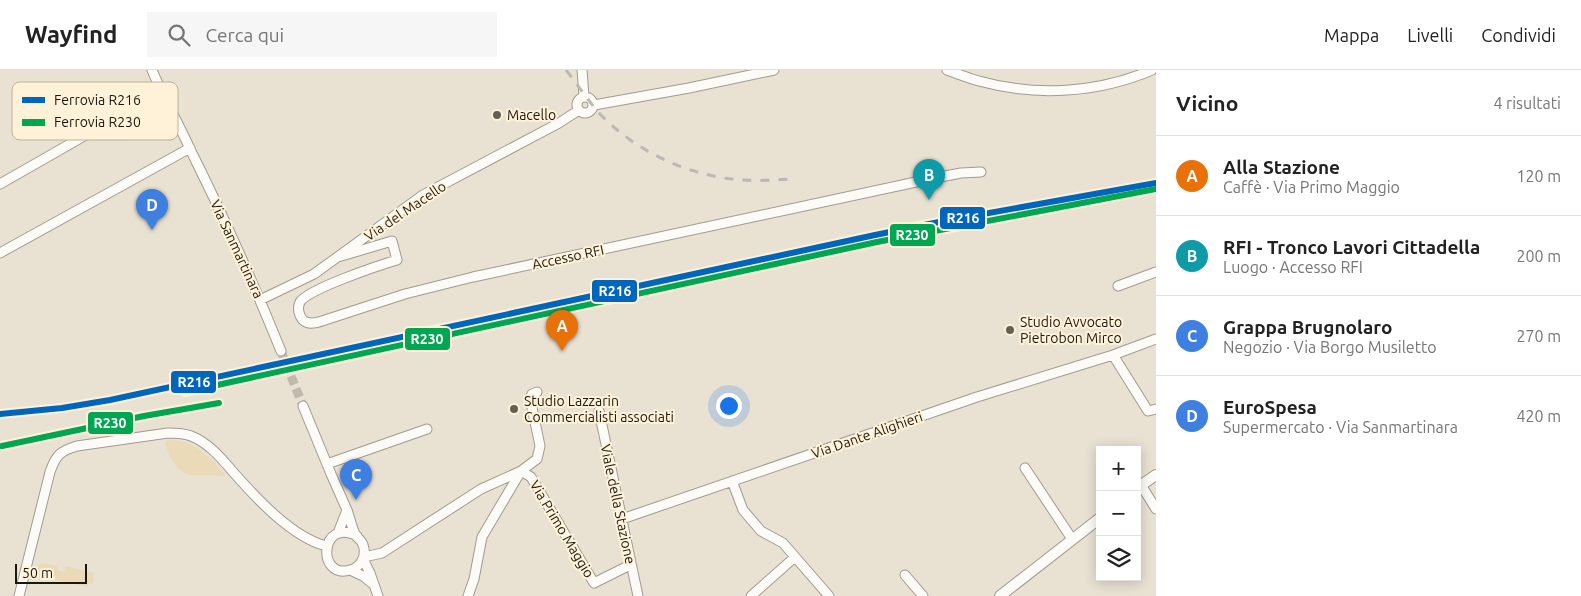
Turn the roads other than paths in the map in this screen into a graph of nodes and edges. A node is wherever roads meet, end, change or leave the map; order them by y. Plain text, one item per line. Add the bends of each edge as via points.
1 (152, 70) edge
2 (582, 70) edge
3 (774, 70) edge
4 (947, 70) edge
5 (1152, 70) edge
6 (157, 82) edge
7 (584, 96) junction
8 (594, 105) junction
9 (578, 110) junction
10 (178, 125) edge
11 (77, 140) edge
12 (190, 148) junction
13 (980, 172) dead end
14 (0, 184) edge
15 (0, 253) edge
16 (338, 257) junction
17 (1156, 272) edge
18 (1118, 286) dead end
19 (260, 300) junction
20 (1156, 339) edge
21 (281, 350) tunnel mouth
22 (1113, 355) junction
23 (537, 392) dead end
24 (303, 406) tunnel mouth
25 (1156, 409) edge
26 (599, 411) dead end
27 (427, 429) dead end
28 (326, 464) junction
29 (1025, 468) dead end
30 (521, 471) junction
31 (1156, 475) edge
32 (732, 481) junction
33 (1141, 486) edge
34 (1141, 490) edge
35 (1156, 509) edge
36 (347, 510) junction
37 (622, 518) junction
38 (1096, 521) edge
39 (338, 534) junction
40 (356, 536) junction
41 (1072, 539) junction
42 (326, 546) junction
43 (795, 557) junction
44 (363, 558) junction
45 (630, 565) junction
46 (350, 570) junction
47 (905, 575) dead end
48 (373, 584) junction
49 (19, 596) edge
50 (378, 596) edge
51 (468, 596) edge
52 (638, 596) edge
53 (751, 596) edge
54 (829, 596) edge
55 (923, 596) edge
56 (1000, 596) edge

1 - 6 street, Via Sanmartinara
2 - 7 street
3 - 8 street
4 - 5 street via 1003,87 1039,91 1094,88
7 - 8 street via 590,98
7 - 9 street via 577,102
8 - 9 street, Via del Macello via 589,112
9 - 16 street, Via del Macello via 423,195
10 - 12 street, Via Sanmartinara
11 - 14 street
12 - 15 street
12 - 19 street, Via Sanmartinara
13 - 16 street, Accesso RFI via 930,179 472,277 306,323 298,308 309,294 397,260 393,242
16 - 19 street, Via del Macello via 314,274
17 - 18 street
19 - 21 street, Via Sanmartinara
20 - 22 street, Via Dante Alighieri
22 - 25 street via 1148,411
22 - 32 street, Via Dante Alighieri via 977,397
23 - 30 street, Via Primo Maggio via 530,398 540,446 537,459
24 - 28 street
26 - 37 street, Viale della Stazione
27 - 28 street
28 - 36 street
29 - 41 street
30 - 44 street via 480,489 382,553
30 - 45 street, Via Primo Maggio via 531,477 594,583
30 - 51 street via 482,538
31 - 33 street
32 - 37 street, Via Dante Alighieri
32 - 43 street via 743,510 761,531 783,543
34 - 35 street
36 - 39 street
36 - 40 street
37 - 45 street, Viale della Stazione
38 - 41 street
39 - 40 street
39 - 42 street
40 - 44 street via 362,543
41 - 56 street
42 - 46 street via 327,558 333,567
42 - 49 street via 306,539 270,510 219,456 191,436 168,433 77,446 58,454 54,462
43 - 53 street
43 - 54 street
44 - 46 street
44 - 48 street
45 - 52 street, Viale della Stazione
46 - 48 street
47 - 55 street
48 - 50 street

